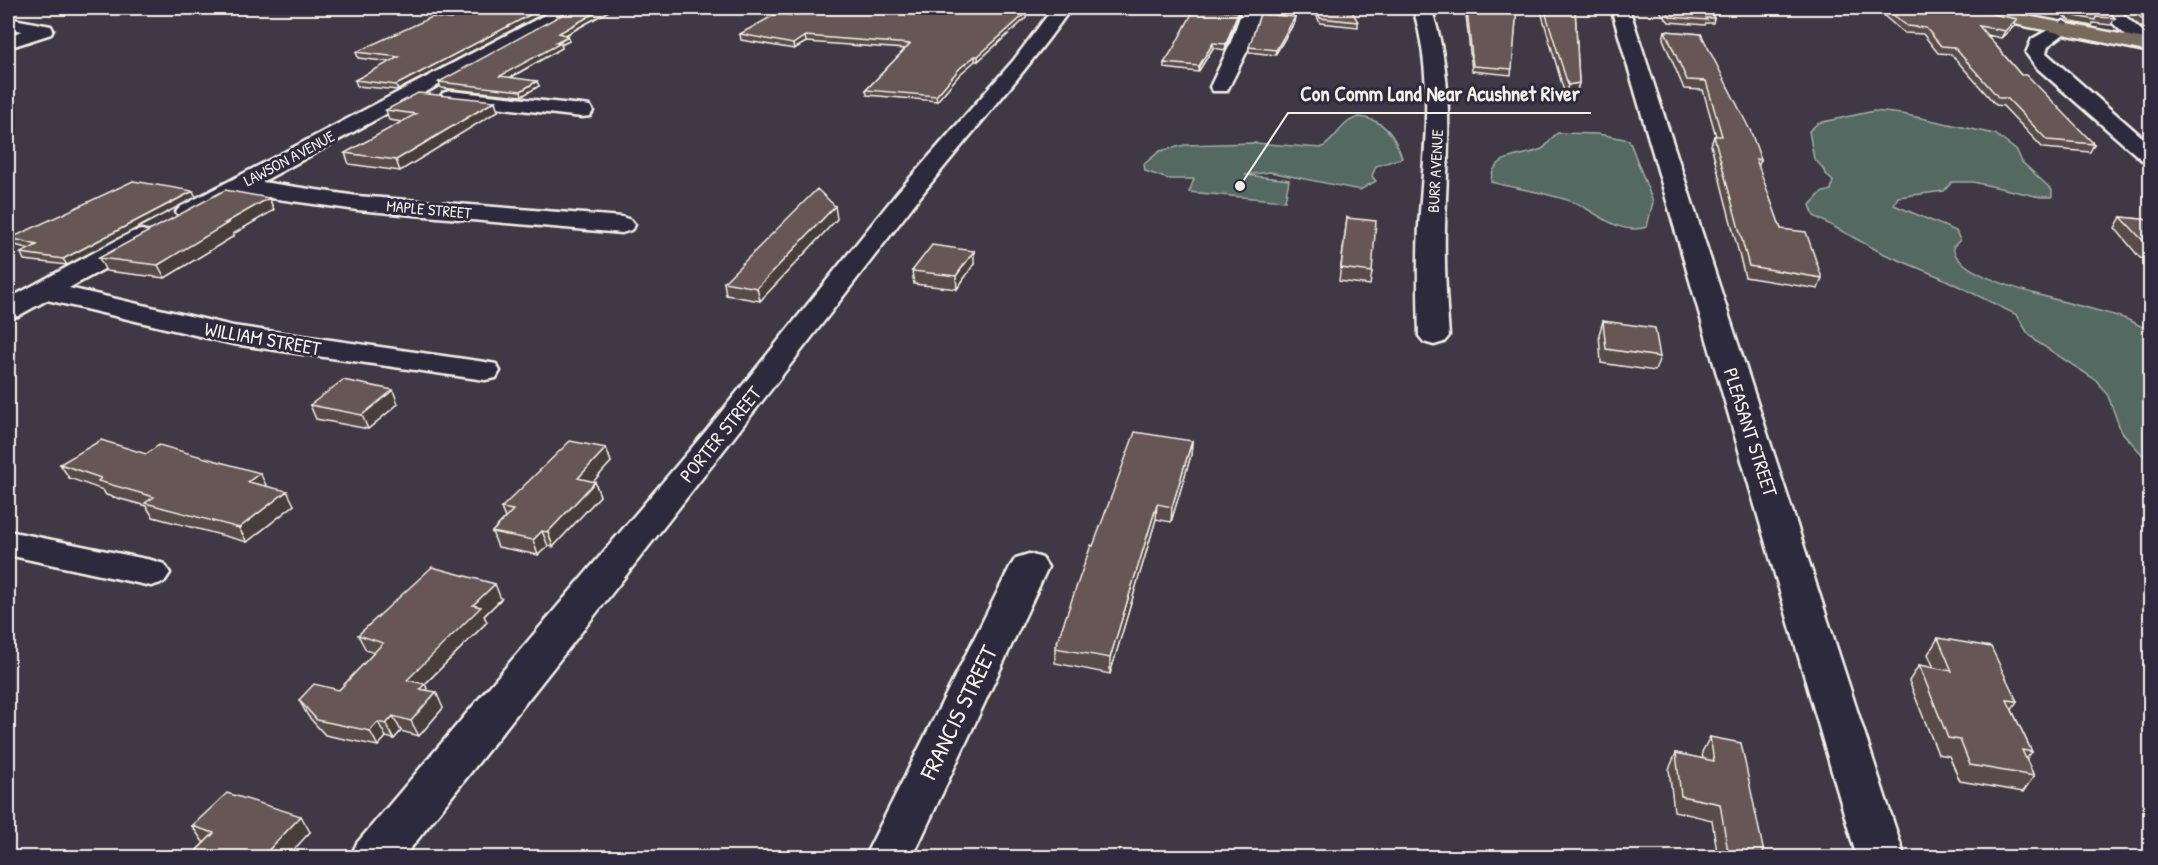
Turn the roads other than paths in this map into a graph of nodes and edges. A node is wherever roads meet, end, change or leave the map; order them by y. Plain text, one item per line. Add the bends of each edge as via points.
1 (570, 8) edge
2 (1062, 8) edge
3 (1252, 8) edge
4 (1422, 8) edge
5 (1620, 8) edge
6 (1962, 8) edge
7 (2106, 8) edge
8 (8, 23) edge
9 (2064, 27) junction
10 (8, 42) edge
11 (2149, 45) edge
12 (1220, 87) dead end
13 (411, 93) junction
14 (582, 111) dead end
15 (2151, 155) edge
16 (237, 186) junction
17 (622, 225) dead end
18 (44, 291) junction
19 (8, 310) edge
20 (1434, 336) dead end
21 (485, 371) dead end
22 (8, 543) edge
23 (1029, 567) dead end
24 (151, 573) dead end
25 (374, 858) edge
26 (888, 858) edge
27 (1881, 858) edge

1 - 13 street, LAWSON AVENUE
2 - 25 street, PORTER STREET
3 - 12 street
4 - 20 street, BURR AVENUE via 1430,31 1437,86 1431,241
5 - 27 street, PLEASANT STREET
6 - 9 main road
7 - 11 street
8 - 10 street via 44,30
9 - 11 main road
9 - 15 street via 2039,43 2036,53
13 - 14 street
13 - 16 street, LAWSON AVENUE
16 - 17 street, MAPLE STREET via 357,203
16 - 18 street, LAWSON AVENUE
18 - 19 street, LAWSON AVENUE
18 - 21 street, WILLIAM STREET via 233,335
22 - 24 street
23 - 26 street, FRANCIS STREET

